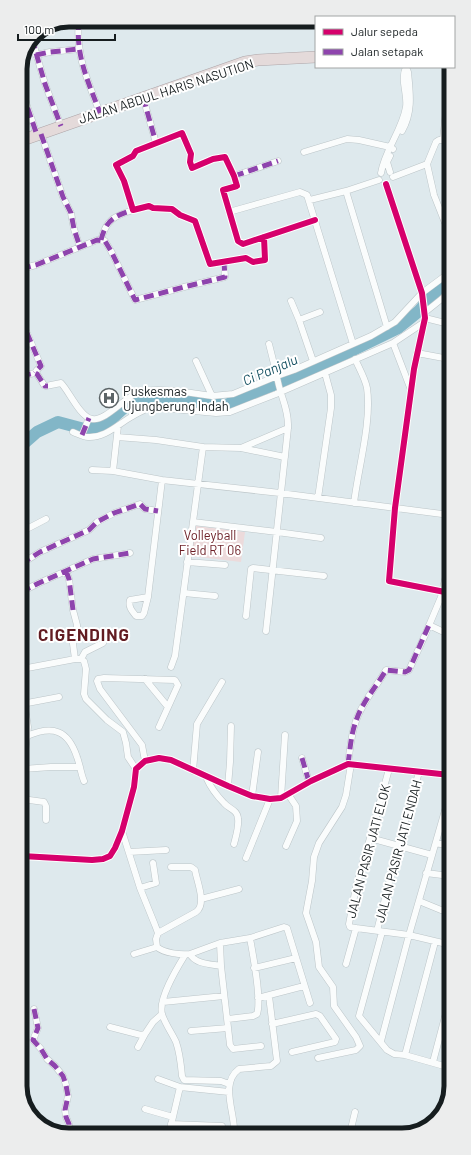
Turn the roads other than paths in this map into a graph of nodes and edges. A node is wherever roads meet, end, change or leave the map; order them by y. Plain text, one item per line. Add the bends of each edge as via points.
1 (79, 27) edge
2 (34, 46) edge
3 (80, 49) junction
4 (36, 56) junction
5 (315, 57) edge
6 (406, 68) edge
7 (144, 98) junction
8 (27, 106) edge
9 (100, 112) junction
10 (61, 126) junction
11 (39, 135) junction
12 (27, 139) edge
13 (444, 140) edge
14 (156, 143) junction
15 (392, 148) junction
16 (304, 152) dead end
17 (278, 161) dead end
18 (427, 164) junction
19 (381, 173) junction
20 (392, 175) junction
21 (234, 176) junction
22 (379, 180) junction
23 (386, 184) junction
24 (346, 191) junction
25 (310, 200) junction
26 (133, 210) junction
27 (229, 212) junction
28 (315, 220) junction
29 (444, 220) edge
30 (264, 237) junction
31 (101, 240) junction
32 (80, 247) junction
33 (224, 262) junction
34 (27, 267) edge
35 (444, 277) edge
36 (423, 296) junction
37 (444, 298) edge
38 (291, 301) dead end
39 (320, 312) dead end
40 (424, 316) junction
41 (299, 320) junction
42 (444, 322) edge
43 (387, 327) junction
44 (27, 333) edge
45 (393, 342) junction
46 (269, 344) dead end
47 (353, 344) junction
48 (418, 353) junction
49 (444, 358) edge
50 (355, 359) junction
51 (196, 360) dead end
52 (313, 361) junction
53 (35, 373) junction
54 (324, 373) junction
55 (27, 375) edge
56 (277, 377) junction
57 (281, 390) junction
58 (411, 391) junction
59 (212, 396) junction
60 (88, 420) junction
61 (118, 426) junction
62 (288, 428) junction
63 (73, 432) dead end
64 (83, 433) junction
65 (117, 437) junction
66 (203, 447) junction
67 (241, 448) junction
68 (285, 457) junction
69 (92, 470) dead end
70 (113, 471) junction
71 (162, 480) junction
72 (199, 484) junction
73 (280, 493) junction
74 (318, 498) junction
75 (354, 503) junction
76 (395, 508) junction
77 (158, 511) junction
78 (442, 514) dead end
79 (46, 519) dead end
80 (193, 522) junction
81 (27, 529) edge
82 (276, 532) junction
83 (321, 538) dead end
84 (130, 553) dead end
85 (27, 560) edge
86 (187, 562) junction
87 (225, 564) dead end
88 (66, 571) junction
89 (273, 571) junction
90 (324, 576) dead end
91 (444, 587) edge
92 (27, 589) edge
93 (443, 592) junction
94 (184, 593) junction
95 (215, 596) dead end
96 (148, 597) dead end
97 (246, 616) dead end
98 (429, 626) junction
99 (266, 631) dead end
100 (444, 632) edge
101 (103, 643) dead end
102 (78, 659) junction
103 (27, 667) edge
104 (171, 667) dead end
105 (145, 679) junction
106 (222, 682) dead end
107 (59, 697) dead end
108 (27, 703) edge
109 (168, 708) junction
110 (231, 726) dead end
111 (159, 727) dead end
112 (285, 735) dead end
113 (27, 736) edge
114 (258, 752) dead end
115 (302, 758) dead end
116 (145, 761) junction
117 (350, 764) junction
118 (80, 767) junction
119 (27, 769) edge
120 (136, 769) junction
121 (389, 769) junction
122 (193, 771) junction
123 (419, 772) junction
124 (444, 774) edge
125 (206, 777) junction
126 (84, 781) dead end
127 (309, 782) junction
128 (228, 786) junction
129 (288, 794) junction
130 (252, 796) junction
131 (281, 798) junction
132 (270, 799) junction
133 (27, 800) edge
134 (46, 820) dead end
135 (444, 820) edge
136 (122, 831) junction
137 (370, 838) junction
138 (436, 843) junction
139 (234, 844) dead end
140 (444, 845) edge
141 (286, 846) dead end
142 (398, 846) junction
143 (166, 850) dead end
144 (129, 852) junction
145 (27, 856) edge
146 (432, 856) junction
147 (246, 858) dead end
148 (153, 863) dead end
149 (171, 867) dead end
150 (426, 873) junction
151 (444, 875) edge
152 (140, 888) junction
153 (239, 889) dead end
154 (201, 899) junction
155 (419, 901) junction
156 (444, 910) edge
157 (356, 928) junction
158 (379, 932) junction
159 (158, 933) junction
160 (409, 935) junction
161 (250, 938) junction
162 (435, 942) junction
163 (220, 943) junction
164 (444, 944) edge
165 (157, 947) junction
166 (134, 954) dead end
167 (187, 954) junction
168 (296, 958) junction
169 (346, 964) dead end
170 (221, 966) junction
171 (254, 968) junction
172 (304, 986) junction
173 (224, 996) junction
174 (269, 996) junction
175 (258, 998) junction
176 (163, 1002) junction
177 (310, 1003) dead end
178 (34, 1009) dead end
179 (162, 1014) junction
180 (228, 1019) junction
181 (444, 1020) edge
182 (272, 1024) junction
183 (110, 1027) dead end
184 (228, 1028) junction
185 (191, 1031) dead end
186 (145, 1034) junction
187 (381, 1042) junction
188 (261, 1046) dead end
189 (138, 1047) dead end
190 (292, 1052) dead end
191 (405, 1055) junction
192 (318, 1058) dead end
193 (433, 1062) junction
194 (444, 1066) edge
195 (158, 1079) dead end
196 (229, 1084) junction
197 (180, 1087) junction
198 (229, 1092) junction
199 (145, 1109) dead end
200 (355, 1112) dead end
201 (173, 1117) junction
202 (171, 1124) junction
203 (222, 1126) dead end
204 (69, 1128) edge
205 (170, 1128) edge
206 (233, 1128) edge
207 (351, 1128) edge

1 - 3 street
2 - 4 street
3 - 4 street
3 - 9 street via 82,67
4 - 10 street
5 - 7 highway, JALAN ABDUL HARIS NASUTION via 245,62
6 - 15 street via 405,120
7 - 9 highway, JALAN ABDUL HARIS NASUTION
7 - 14 street
8 - 11 street
9 - 10 highway, JALAN ABDUL HARIS NASUTION
10 - 11 highway, JALAN ABDUL HARIS NASUTION
11 - 12 highway, JALAN ABDUL HARIS NASUTION
11 - 32 street via 71,213
13 - 18 street via 436,142
14 - 21 street via 182,133 192,168 225,157
14 - 26 street via 136,151 133,156 116,165
15 - 16 street via 347,139
15 - 19 street via 383,163
15 - 20 street via 387,162
17 - 21 street
18 - 20 street
18 - 29 street via 434,195
19 - 20 street via 384,171
19 - 22 street
20 - 23 street via 391,182
21 - 27 street via 237,186 223,190
22 - 23 street
22 - 24 street
23 - 36 street
24 - 25 street
24 - 43 street
25 - 27 street via 307,195 300,192
25 - 28 street
26 - 31 street via 110,220
26 - 33 street via 149,206 168,208 180,216 194,220 209,263
27 - 30 street via 240,244
28 - 30 street
28 - 47 street
30 - 33 street via 265,260 253,262 246,258
31 - 32 street
31 - 33 street via 105,241 111,251 135,300 225,277
32 - 34 street
35 - 36 street
36 - 40 street
36 - 43 street
37 - 40 street
38 - 41 street
39 - 41 street
40 - 42 street
40 - 45 street
40 - 48 street
41 - 52 street
43 - 47 street
44 - 53 street via 41,366
45 - 50 street
45 - 58 street
46 - 56 street
47 - 52 street
48 - 49 street
48 - 58 street
50 - 54 street
50 - 75 street via 365,380 367,422
51 - 59 street
52 - 56 street
53 - 55 street
53 - 60 street via 45,386 62,383
54 - 57 street
54 - 74 street via 331,408
56 - 57 street
56 - 59 street via 233,394
57 - 61 street via 230,412 151,407
57 - 62 street
58 - 76 street
59 - 60 street via 178,391 138,393 97,420
60 - 64 street
61 - 64 street via 95,437 87,437
61 - 65 street
62 - 67 street
62 - 68 street
63 - 64 street
65 - 66 street
65 - 70 street
66 - 67 street
66 - 72 street
67 - 68 street
68 - 73 street
69 - 70 street
70 - 71 street
71 - 72 street
71 - 77 street
72 - 73 street
72 - 80 street
73 - 74 street
73 - 82 street
74 - 75 street
75 - 76 street
76 - 78 street
76 - 93 street via 389,581
77 - 85 street via 145,509 140,504 114,513 97,522 89,530
77 - 96 street
79 - 81 street
80 - 82 street
80 - 86 street
82 - 83 street
82 - 89 street
84 - 88 street via 93,559
86 - 87 street
86 - 94 street
88 - 92 street
88 - 102 street via 77,625 72,636
89 - 90 street
89 - 97 street via 251,569
89 - 99 street
91 - 93 street
93 - 98 street
94 - 95 street
94 - 104 street via 175,656
98 - 100 street
98 - 117 street via 409,670 386,670 366,700 356,721 350,747
101 - 102 street via 85,652
102 - 103 street
102 - 120 street via 84,661 86,669 86,699 123,732 128,757
105 - 109 street
105 - 109 street via 176,680 178,684
105 - 116 street via 104,678 97,681 100,689 142,745
106 - 122 street via 197,724
107 - 108 street
109 - 111 street
110 - 128 street
112 - 131 street
113 - 118 street via 46,731 59,732 71,745
114 - 130 street
115 - 127 street
116 - 120 street
116 - 122 street via 159,758 171,760
117 - 121 street
117 - 127 street
117 - 192 street via 342,807 319,843 314,857 306,913 316,942 319,967 333,987 334,1006 360,1046 356,1050
118 - 119 street
118 - 126 street
120 - 136 street via 134,787
121 - 123 street
121 - 137 street, JALAN PASIR JATI ELOK
122 - 125 street
123 - 124 street
123 - 142 street, JALAN PASIR JATI ENDAH
125 - 128 street
125 - 139 street via 223,802 238,815
127 - 129 street
128 - 130 street
129 - 131 street
129 - 141 street via 296,806 297,821
130 - 132 street
131 - 132 street
132 - 147 street
133 - 134 street via 44,802
135 - 138 street
136 - 144 street
136 - 145 street via 110,856 103,859
137 - 142 street
137 - 157 street, JALAN PASIR JATI ELOK via 349,922 350,926
138 - 140 street
138 - 146 street
142 - 146 street
142 - 158 street, JALAN PASIR JATI ENDAH
143 - 144 street
144 - 152 street
146 - 150 street
148 - 152 street via 156,883
149 - 154 street via 191,867 194,870
150 - 151 street
150 - 155 street
152 - 159 street
153 - 154 street
154 - 159 street via 200,909
155 - 156 street
155 - 160 street
157 - 158 street, JALAN PASIR JATI ELOK
157 - 169 street
158 - 160 street, JALAN PASIR JATI ELOK
158 - 187 street, JALAN PASIR JATI ENDAH via 359,1016
159 - 165 street
160 - 162 street, JALAN PASIR JATI ELOK
160 - 187 street
161 - 163 street
161 - 168 street via 287,928
161 - 171 street
162 - 164 street, JALAN PASIR JATI ELOK
162 - 191 street
163 - 167 street
163 - 170 street
165 - 166 street
165 - 167 street via 160,950
167 - 170 street via 192,959
167 - 176 street via 173,974
168 - 171 street
168 - 172 street
170 - 173 street
171 - 175 street
172 - 174 street
172 - 177 street
173 - 176 street
173 - 180 street
174 - 175 street
174 - 182 street
175 - 180 street via 257,1014
176 - 179 street
178 - 204 street via 38,1028 33,1040 63,1076 68,1096 65,1110
179 - 186 street
179 - 196 street via 178,1048 184,1080 221,1081
180 - 184 street
181 - 193 street
182 - 190 street via 316,1014 336,1039 334,1042
182 - 196 street via 278,1061 271,1066 239,1069
183 - 186 street
184 - 185 street
184 - 188 street via 233,1049
186 - 189 street
187 - 191 street via 394,1054
191 - 193 street
193 - 194 street
195 - 197 street
196 - 198 street
197 - 198 street
197 - 201 street
198 - 206 street
199 - 201 street
200 - 207 street
201 - 202 street
202 - 203 street
202 - 205 street

